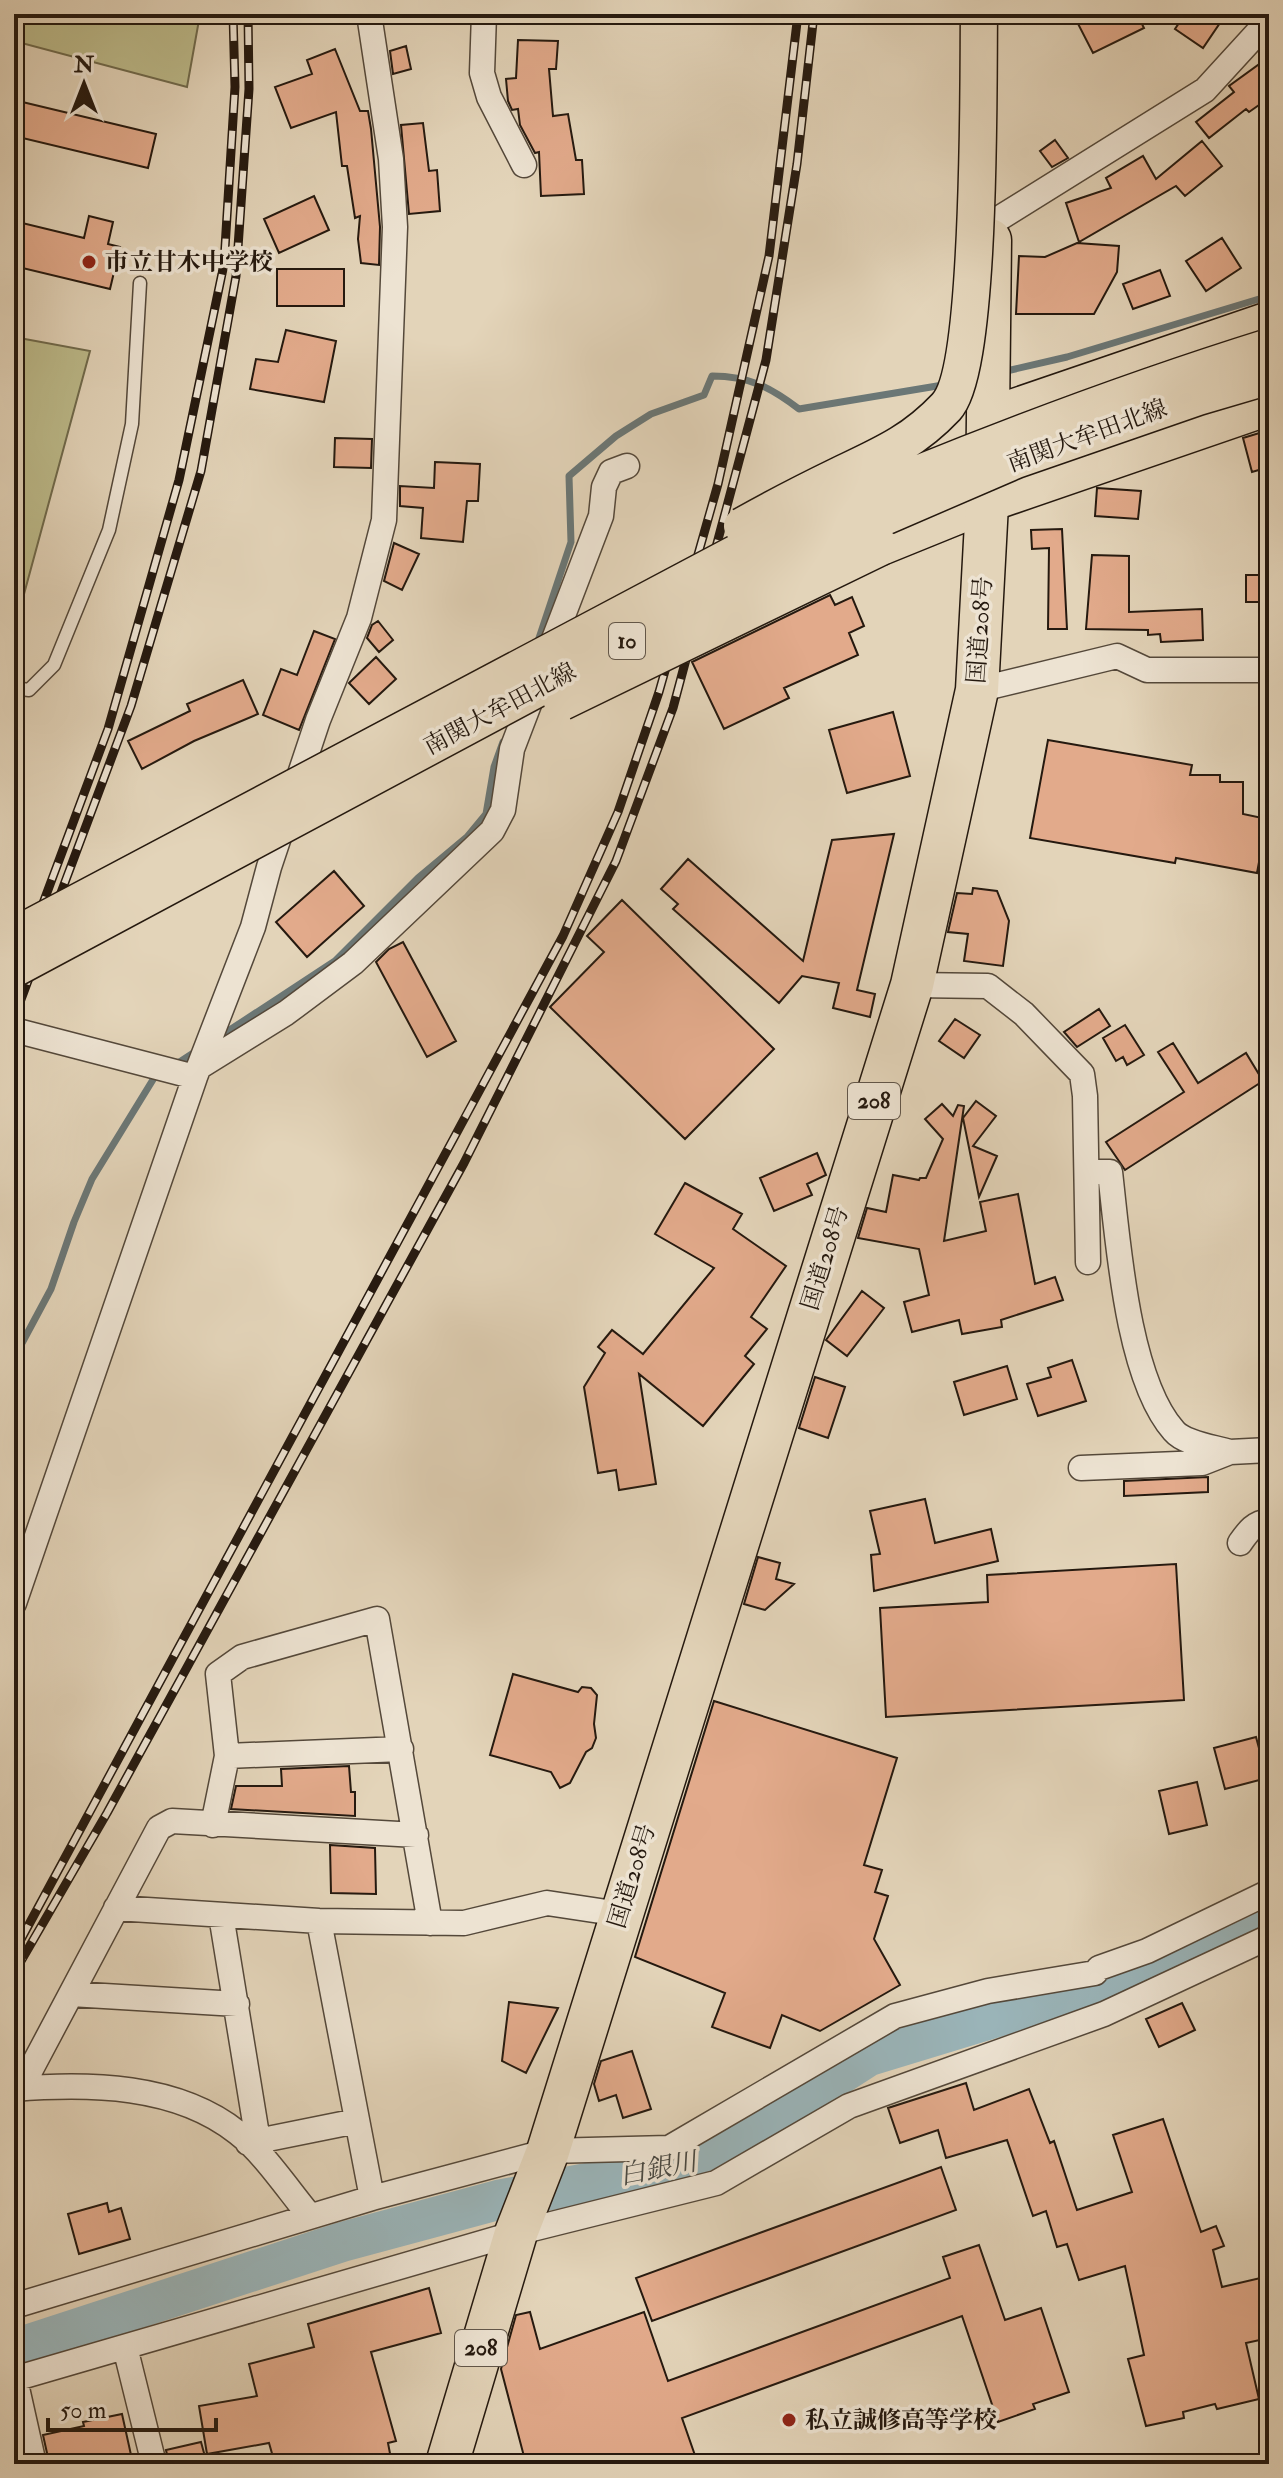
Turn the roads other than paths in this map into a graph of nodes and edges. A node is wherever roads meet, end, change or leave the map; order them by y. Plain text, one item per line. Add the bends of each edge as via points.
1 (369, 14) edge
2 (484, 14) edge
3 (979, 14) edge
4 (994, 14) edge
5 (1269, 20) edge
6 (524, 165) dead end
7 (990, 224) junction
8 (140, 283) dead end
9 (1269, 320) edge
10 (1269, 347) edge
11 (1269, 376) edge
12 (1269, 407) edge
13 (988, 416) junction
14 (627, 466) dead end
15 (987, 504) junction
16 (1269, 670) edge
17 (14, 688) edge
18 (977, 690) junction
19 (440, 710) junction
20 (349, 790) junction
21 (14, 936) edge
22 (14, 969) edge
23 (912, 985) junction
24 (14, 1030) edge
25 (197, 1072) junction
26 (1087, 1172) junction
27 (1088, 1262) dead end
28 (1269, 1450) edge
29 (1230, 1452) junction
30 (1081, 1468) dead end
31 (1269, 1522) edge
32 (1240, 1543) dead end
33 (14, 1603) edge
34 (401, 1749) junction
35 (227, 1756) junction
36 (213, 1825) junction
37 (416, 1835) junction
38 (1269, 1892) edge
39 (116, 1908) junction
40 (620, 1914) junction
41 (221, 1915) junction
42 (319, 1921) junction
43 (430, 1923) junction
44 (1269, 1937) edge
45 (71, 1994) junction
46 (237, 2004) junction
47 (18, 2088) edge
48 (357, 2121) junction
49 (253, 2142) junction
50 (548, 2151) junction
51 (372, 2198) junction
52 (310, 2216) junction
53 (516, 2233) junction
54 (14, 2306) edge
55 (125, 2347) junction
56 (15, 2379) edge
57 (34, 2464) edge
58 (154, 2464) edge
59 (447, 2464) edge

1 - 25 street via 391,159 395,227 384,520 359,618 318,720 253,927
2 - 6 street via 482,73
3 - 19 main road, bridge via 974,252 966,343 949,404 905,444 661,570
4 - 7 highway, 国道208号 / 208
5 - 7 street via 1205,90
7 - 13 highway, 国道208号 / 208
8 - 17 lane via 132,424 109,530 54,665 29,690
9 - 13 main road
10 - 19 main road, 南関大牟田北線 / 10, bridge via 1031,429 765,538
11 - 20 main road, 南関大牟田北線 / 10, bridge via 1016,460 840,536 660,623
12 - 15 main road
13 - 15 highway, 国道208号 / 208
14 - 25 street via 611,472 604,487 601,516 512,749 503,810 492,831 353,963
15 - 18 highway, 国道208号 / 208
15 - 20 main road, bridge via 881,547 419,770
16 - 18 street via 1147,670 1117,656
18 - 23 highway, 国道208号 / 208
19 - 21 main road, 南関大牟田北線 / 10, bridge
20 - 22 main road, 南関大牟田北線 / 10, bridge
23 - 26 street via 988,986 1024,1014 1082,1074
23 - 40 highway, 国道208号 / 208
24 - 25 street
25 - 33 street
26 - 27 street
26 - 29 street via 1110,1172 1122,1276 1153,1399 1175,1433
28 - 29 street
29 - 30 street via 1202,1463
31 - 32 street via 1251,1529
34 - 35 street
34 - 35 street via 377,1619 242,1657 218,1674
34 - 37 street
35 - 36 street
36 - 37 street
36 - 39 street via 172,1821 159,1828
37 - 43 street
38 - 50 street via 1095,1973 988,1991 895,2016 669,2148
39 - 41 street
39 - 45 street
40 - 43 street via 547,1903 464,1923
40 - 50 highway, 国道208号 / 208
41 - 42 street
41 - 46 street
42 - 43 street
42 - 48 street
44 - 53 street via 1104,2014 849,2106 716,2183
45 - 46 street
45 - 47 street
46 - 49 street
47 - 49 street via 87,2086 146,2094 208,2113
48 - 49 street
48 - 51 street
49 - 52 street
50 - 51 street
50 - 53 highway, 国道208号 / 208
51 - 52 street
52 - 54 street
53 - 55 street
53 - 59 highway, 国道208号 / 208
55 - 56 street
55 - 58 street
56 - 57 street

